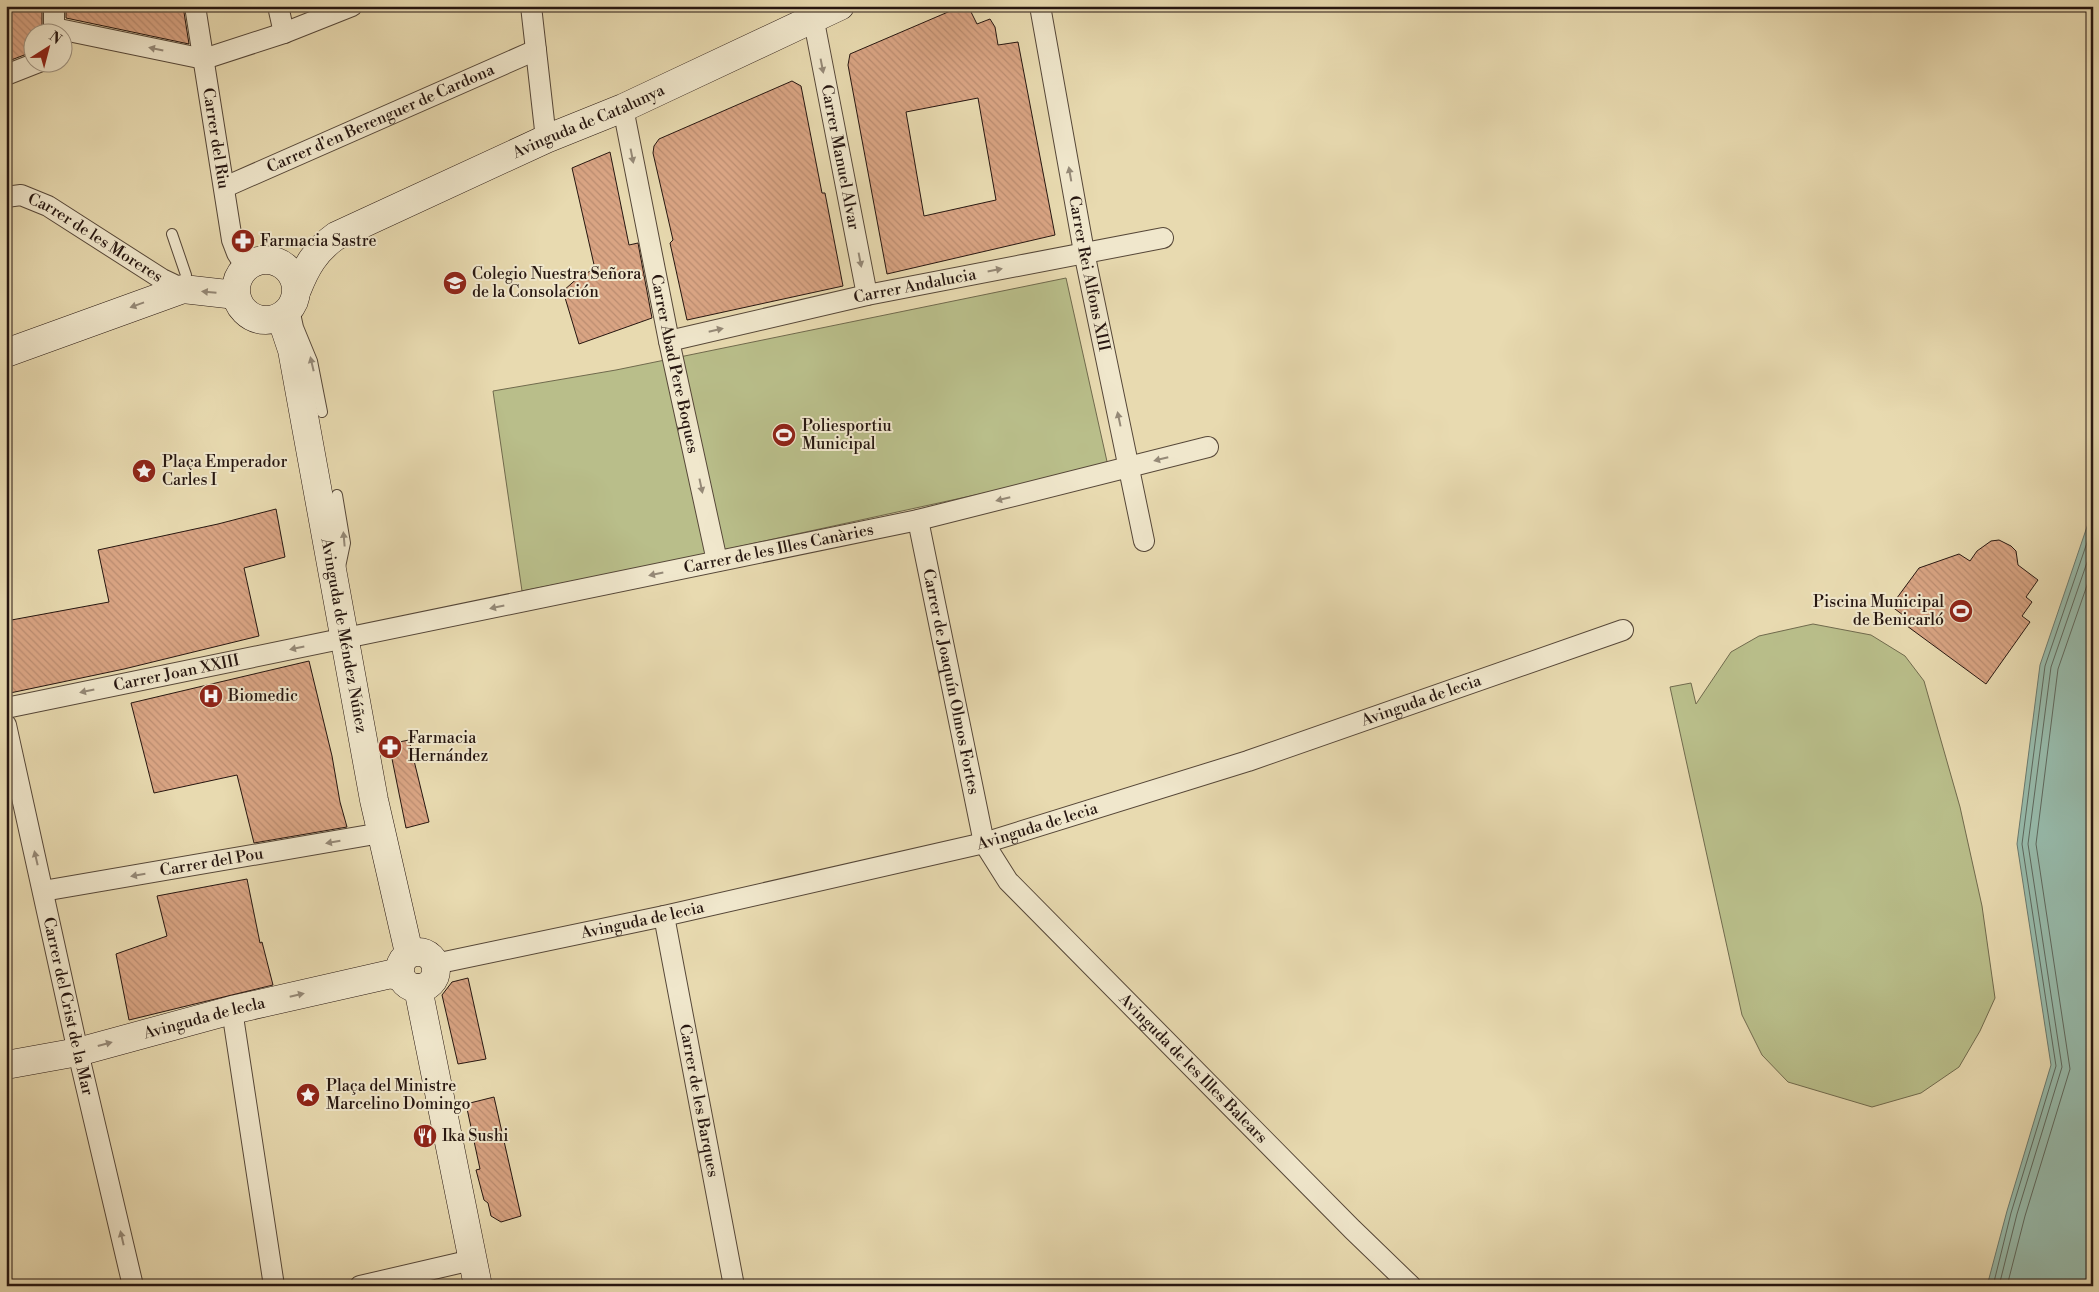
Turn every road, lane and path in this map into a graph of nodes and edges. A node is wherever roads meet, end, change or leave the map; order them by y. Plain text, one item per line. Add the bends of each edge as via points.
1 (54, 6) edge
2 (195, 6) edge
3 (278, 6) edge
4 (352, 6) edge
5 (531, 6) edge
6 (840, 6) edge
7 (1040, 6) edge
8 (812, 12) edge
9 (54, 22) edge
10 (72, 33) edge
11 (284, 33) junction
12 (536, 50) junction
13 (204, 59) junction
14 (22, 68) edge
15 (6, 75) edge
16 (623, 108) junction
17 (546, 139) junction
18 (225, 187) junction
19 (6, 197) edge
20 (172, 234) dead end
21 (336, 236) junction
22 (1163, 238) dead end
23 (1084, 252) junction
24 (259, 263) junction
25 (184, 282) junction
26 (236, 295) junction
27 (867, 295) junction
28 (290, 303) junction
29 (669, 341) junction
30 (6, 353) edge
31 (322, 412) dead end
32 (1208, 447) dead end
33 (1128, 466) junction
34 (337, 495) dead end
35 (918, 520) junction
36 (1144, 541) dead end
37 (717, 562) junction
38 (335, 582) junction
39 (1623, 630) dead end
40 (345, 638) junction
41 (6, 708) edge
42 (6, 725) edge
43 (381, 834) junction
44 (984, 843) junction
45 (43, 891) junction
46 (664, 916) junction
47 (435, 964) joint
48 (410, 973) junction
49 (232, 1010) junction
50 (78, 1052) junction
51 (6, 1065) edge
52 (472, 1260) junction
53 (133, 1286) edge
54 (274, 1286) edge
55 (360, 1286) edge
56 (478, 1286) edge
57 (734, 1286) edge
58 (1411, 1286) edge

1 - 9 street
2 - 13 street, Carrer del Riu
3 - 11 street
4 - 11 street
5 - 12 street
6 - 8 street, Avinguda de Catalunya
23 -> 7 street, Carrer Rei Alfons XIII
8 - 16 street, Avinguda de Catalunya
8 -> 27 street, Carrer Manuel Alvar
13 -> 10 street
11 - 13 street
12 - 17 street
12 - 18 street, Carrer d'en Berenguer de Cardona
13 - 18 street, Carrer del Riu
14 - 15 street
16 - 17 street, Avinguda de Catalunya
16 -> 29 street, Carrer Abad Pere Boques
17 - 21 street, Avinguda de Catalunya
18 - 24 street, Carrer del Riu via 236,253
19 - 25 street, Carrer de les Moreres via 21,195 48,206 162,279
20 - 25 lane
21 - 24 street, Avinguda de Catalunya
21 - 28 street, Avinguda de Catalunya via 312,258
22 - 23 street, Carrer Andalucia
27 -> 23 street, Carrer Andalucia
33 -> 23 street, Carrer Rei Alfons XIII
24 - 26 street via 238,279
24 - 28 street via 280,263 288,269 294,277
26 -> 25 street
25 -> 30 street
26 - 28 street via 246,312 263,320
29 -> 27 street, Carrer Andalucia
31 -> 28 lane via 312,361
28 - 38 street, Avinguda de Méndez Núñez via 292,350
29 -> 37 street, Carrer Abad Pere Boques
32 -> 33 street, Carrer de les Illes Canàries
33 -> 35 street, Carrer de les Illes Canàries
33 - 36 street, Carrer Rei Alfons XIII
38 -> 34 lane via 345,543
35 - 37 street, Carrer de les Illes Canàries
35 - 44 street, Carrer de Joaquín Olmos Fortes
37 -> 40 street, Carrer de les Illes Canàries
38 - 40 street, Avinguda de Méndez Núñez
39 - 44 street, Avinguda de lecia via 1248,761
40 -> 41 street, Carrer Joan XXIII
40 - 43 street, Avinguda de Méndez Núñez
45 -> 42 street, Carrer del Crist de la Mar
43 -> 45 street, Carrer del Pou
43 - 48 street, Avinguda de Méndez Núñez
44 - 46 street, Avinguda de lecia
44 - 58 street, Avinguda de les Illes Balears via 1008,881
45 - 50 street, Carrer del Crist de la Mar
46 - 47 street, Avinguda de lecia
46 - 57 street, Carrer de les Barques
47 - 48 street, Avinguda de lecla via 430,956 415,952
49 -> 48 street, Avinguda de lecla via 390,974
48 - 52 street, Avinguda de Méndez Núñez
50 -> 49 street, Avinguda de lecla
49 - 54 street
50 - 51 street, Avinguda de lecla
53 -> 50 street, Carrer del Crist de la Mar
52 - 55 street
52 - 56 street, Avinguda de Méndez Núñez

